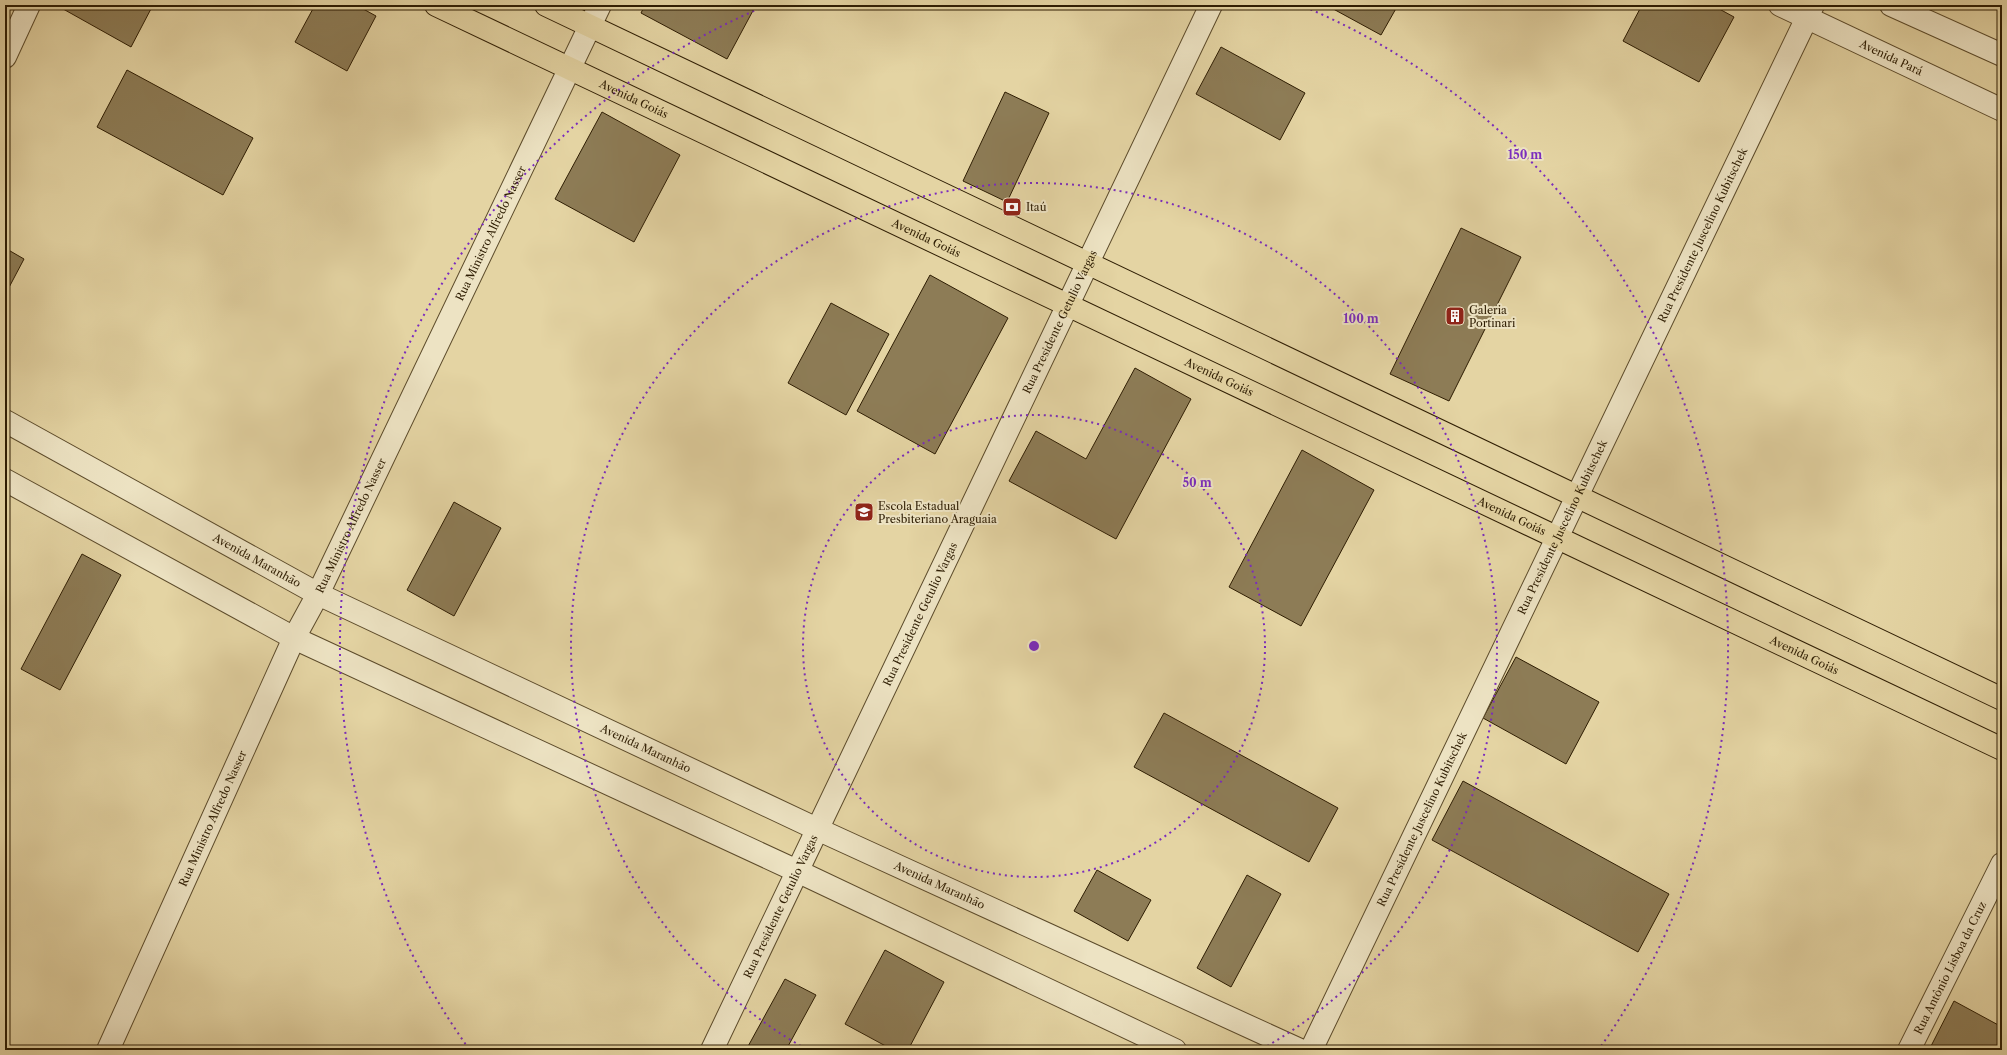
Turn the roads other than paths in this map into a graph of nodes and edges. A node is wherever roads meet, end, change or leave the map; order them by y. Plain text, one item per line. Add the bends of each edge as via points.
1 (29, 5) edge
2 (436, 5) edge
3 (546, 5) edge
4 (600, 5) edge
5 (1211, 5) edge
6 (1780, 5) edge
7 (1891, 5) edge
8 (1810, 11) edge
9 (590, 26) junction
10 (2002, 55) edge
11 (5, 57) edge
12 (568, 68) junction
13 (2002, 110) edge
14 (1088, 263) junction
15 (1067, 305) junction
16 (5, 421) edge
17 (5, 480) edge
18 (1578, 496) junction
19 (1558, 538) junction
20 (318, 594) junction
21 (294, 638) junction
22 (2002, 699) edge
23 (2002, 749) edge
24 (817, 828) junction
25 (2002, 864) edge
26 (797, 871) junction
27 (108, 1050) edge
28 (712, 1050) edge
29 (1175, 1050) edge
30 (1300, 1050) edge
31 (1311, 1050) edge
32 (1909, 1050) edge

1 - 11 street
2 - 12 main road, Avenida Goiás
3 - 9 main road
4 - 9 street, Rua Ministro Alfredo Nasser
5 - 14 street, Rua Presidente Getulio Vargas
6 - 8 street, Avenida Pará
7 - 10 street
8 - 13 street, Avenida Pará
8 - 18 street, Rua Presidente Juscelino Kubitschek
9 - 12 street, Rua Ministro Alfredo Nasser
9 - 14 main road
12 - 15 main road, Avenida Goiás
12 - 20 street, Rua Ministro Alfredo Nasser
14 - 15 street, Rua Presidente Getulio Vargas
14 - 18 main road
15 - 19 main road, Avenida Goiás
15 - 24 street, Rua Presidente Getulio Vargas
16 - 20 street, Avenida Maranhão
17 - 21 street
18 - 19 street, Rua Presidente Juscelino Kubitschek
18 - 22 main road
19 - 23 main road, Avenida Goiás
19 - 31 street, Rua Presidente Juscelino Kubitschek
20 - 21 street, Rua Ministro Alfredo Nasser
20 - 24 street, Avenida Maranhão
21 - 26 street
21 - 27 street, Rua Ministro Alfredo Nasser
24 - 26 street, Rua Presidente Getulio Vargas
24 - 30 street, Avenida Maranhão
25 - 32 street, Rua Antônio Lisboa da Cruz
26 - 28 street, Rua Presidente Getulio Vargas
26 - 29 street

